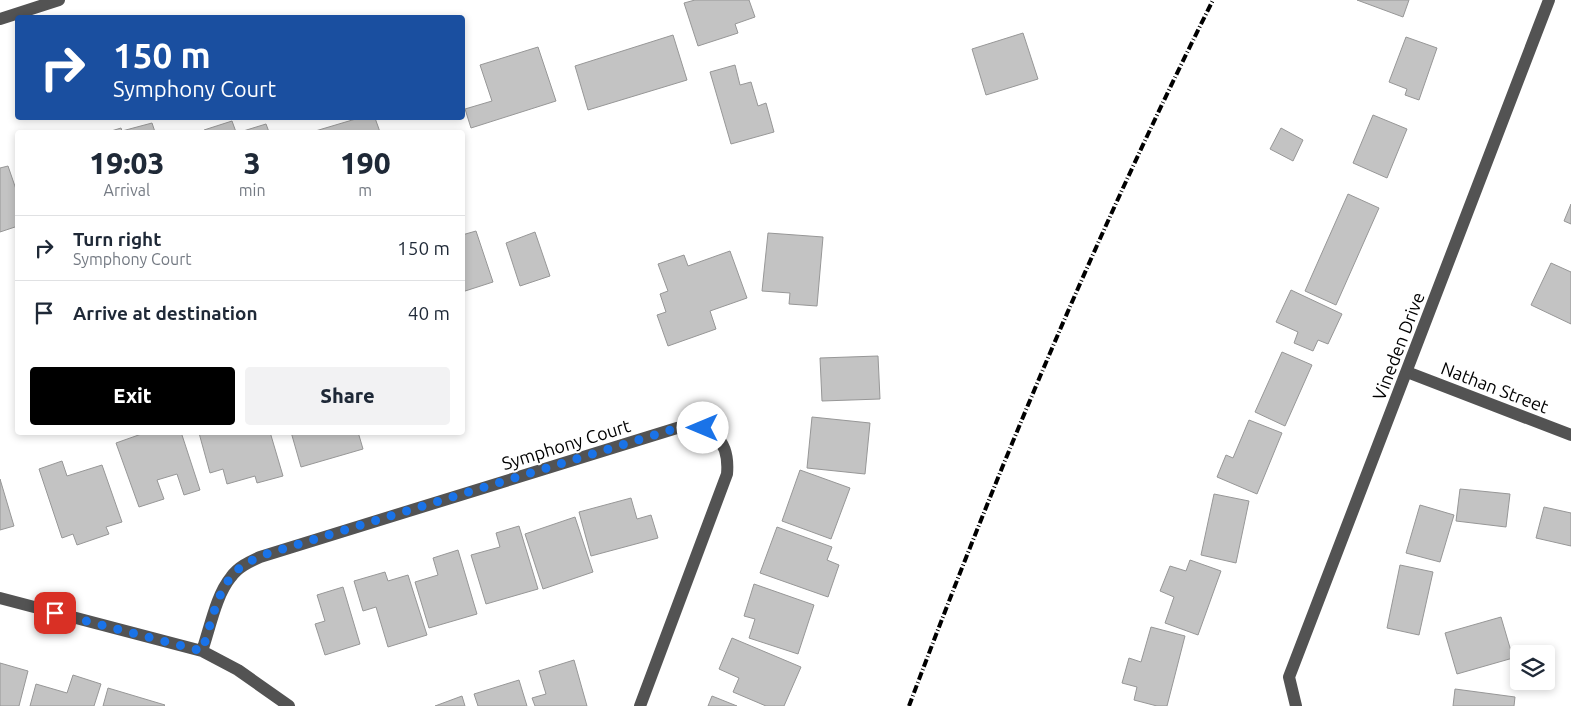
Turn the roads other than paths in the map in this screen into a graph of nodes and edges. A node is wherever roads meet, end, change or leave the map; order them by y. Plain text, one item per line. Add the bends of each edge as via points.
1 (59, 0) edge
2 (1549, 0) edge
3 (0, 19) edge
4 (1407, 372) junction
5 (1571, 435) edge
6 (0, 598) edge
7 (202, 651) junction
8 (289, 706) edge
9 (640, 706) edge
10 (1296, 706) edge

1 - 3 street
2 - 4 street, Vineden Drive
4 - 5 street, Nathan Street
4 - 10 street, Vineden Drive via 1289,677
6 - 7 street
7 - 8 street via 238,670
7 - 9 street, Symphony Court via 223,588 232,575 260,556 677,428 703,428 713,433 726,450 727,474

